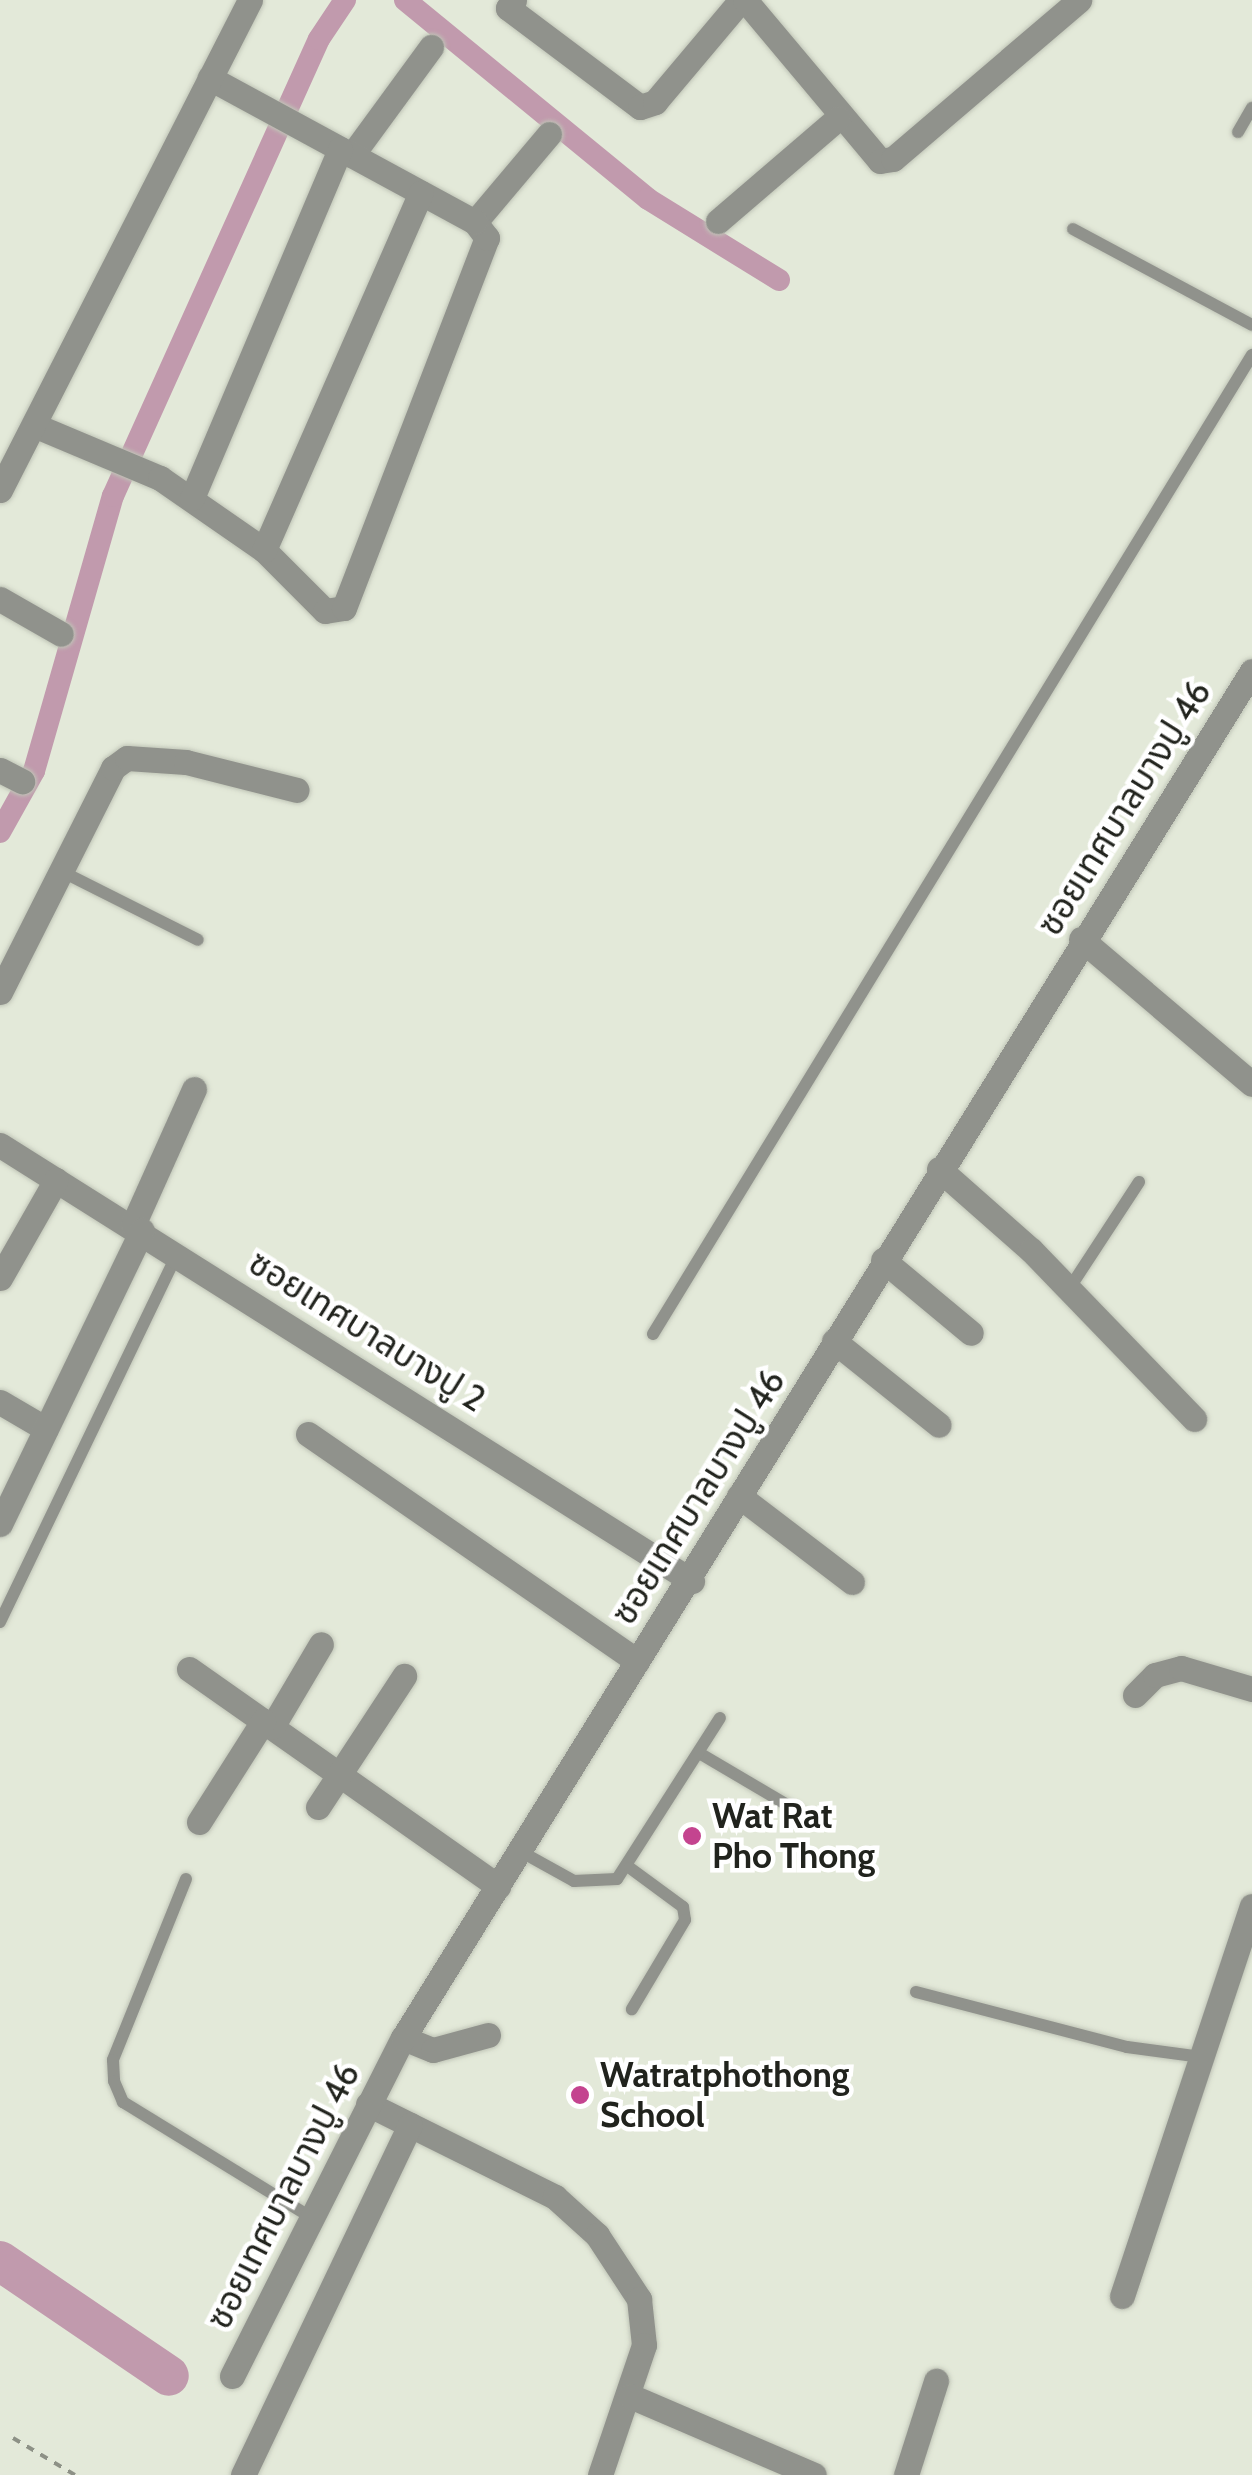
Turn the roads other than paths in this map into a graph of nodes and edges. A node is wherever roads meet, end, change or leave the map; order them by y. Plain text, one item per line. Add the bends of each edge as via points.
1 (250, 0) edge
2 (743, 0) edge
3 (1079, 0) edge
4 (506, 3) edge
5 (431, 47) dead end
6 (210, 78) junction
7 (1252, 108) edge
8 (838, 118) junction
9 (1238, 132) dead end
10 (550, 134) dead end
11 (346, 152) junction
12 (420, 192) junction
13 (718, 221) dead end
14 (475, 222) junction
15 (1073, 230) dead end
16 (1252, 325) edge
17 (1252, 355) edge
18 (34, 425) junction
19 (0, 490) edge
20 (192, 498) junction
21 (264, 550) junction
22 (0, 599) edge
23 (61, 634) dead end
24 (1252, 671) edge
25 (297, 790) dead end
26 (61, 871) junction
27 (1081, 939) junction
28 (198, 940) dead end
29 (0, 992) edge
30 (1252, 1084) edge
31 (194, 1089) dead end
32 (0, 1146) edge
33 (939, 1169) junction
34 (56, 1180) junction
35 (1139, 1182) dead end
36 (137, 1228) junction
37 (178, 1252) junction
38 (882, 1260) junction
39 (0, 1278) edge
40 (1070, 1288) junction
41 (653, 1334) dead end
42 (971, 1334) dead end
43 (834, 1341) junction
44 (0, 1402) edge
45 (1194, 1418) dead end
46 (939, 1425) dead end
47 (46, 1429) junction
48 (308, 1434) dead end
49 (739, 1496) junction
50 (0, 1524) edge
51 (692, 1582) junction
52 (852, 1582) dead end
53 (0, 1622) edge
54 (321, 1644) dead end
55 (637, 1662) junction
56 (189, 1669) dead end
57 (404, 1676) dead end
58 (1252, 1690) edge
59 (1135, 1695) dead end
60 (720, 1718) dead end
61 (267, 1724) junction
62 (698, 1753) junction
63 (342, 1776) junction
64 (318, 1807) dead end
65 (801, 1813) dead end
66 (199, 1822) dead end
67 (518, 1850) junction
68 (630, 1868) junction
69 (186, 1879) dead end
70 (498, 1886) junction
71 (1252, 1906) edge
72 (1247, 1937) edge
73 (916, 1992) dead end
74 (632, 2008) dead end
75 (488, 2035) dead end
76 (403, 2038) junction
77 (1200, 2057) junction
78 (368, 2104) junction
79 (410, 2125) junction
80 (309, 2216) junction
81 (1122, 2296) dead end
82 (232, 2376) dead end
83 (936, 2381) dead end
84 (630, 2396) junction
85 (244, 2475) edge
86 (600, 2475) edge
87 (814, 2475) edge
88 (906, 2475) edge

1 - 6 street
2 - 4 street via 655,102 640,107
2 - 8 street
3 - 8 street via 892,159 873,159
5 - 11 street
6 - 11 street
6 - 18 street
7 - 9 lane
8 - 13 street
10 - 14 street
11 - 12 street
11 - 20 street
12 - 14 street
12 - 21 street
14 - 21 street via 486,246 344,608 326,612
15 - 16 lane
17 - 41 lane
18 - 19 street
18 - 20 street
20 - 21 street
22 - 23 street
24 - 27 street, ซอยเทศบาลบางปู 46
25 - 26 street via 186,762 126,758 113,768
26 - 28 lane
26 - 29 street
27 - 30 street
27 - 33 street, ซอยเทศบาลบางปู 46
31 - 36 street
32 - 34 street, ซอยเทศบาลบางปู 2
33 - 38 street, ซอยเทศบาลบางปู 46
33 - 40 street
34 - 36 street, ซอยเทศบาลบางปู 2
34 - 39 street
35 - 40 lane
36 - 37 street, ซอยเทศบาลบางปู 2
36 - 47 street
37 - 51 street, ซอยเทศบาลบางปู 2
37 - 53 lane
38 - 42 street
38 - 43 street, ซอยเทศบาลบางปู 46
40 - 45 street
43 - 46 street
43 - 49 street, ซอยเทศบาลบางปู 46
44 - 47 street
47 - 50 street
48 - 55 street
49 - 51 street, ซอยเทศบาลบางปู 46
49 - 52 street
51 - 55 street, ซอยเทศบาลบางปู 46
54 - 61 street
55 - 67 street, ซอยเทศบาลบางปู 46
56 - 61 street
57 - 63 street
58 - 59 street via 1181,1668 1155,1675
60 - 62 lane
61 - 63 street
61 - 66 street
62 - 65 lane
62 - 68 lane
63 - 64 street
63 - 70 street
67 - 68 lane via 574,1881 618,1880
67 - 70 street, ซอยเทศบาลบางปู 46
68 - 74 lane via 683,1907 685,1920
69 - 80 lane via 113,2060 114,2081 123,2102
70 - 76 street, ซอยเทศบาลบางปู 46
71 - 72 street
72 - 77 street
73 - 77 lane via 1127,2047
75 - 76 street via 433,2050
76 - 78 street, ซอยเทศบาลบางปู 46
77 - 81 street
78 - 79 street
78 - 80 street, ซอยเทศบาลบางปู 46
79 - 84 street via 530,2182 597,2235 639,2299 644,2344
79 - 85 street
80 - 82 street, ซอยเทศบาลบางปู 46
83 - 88 street
84 - 86 street
84 - 87 street

